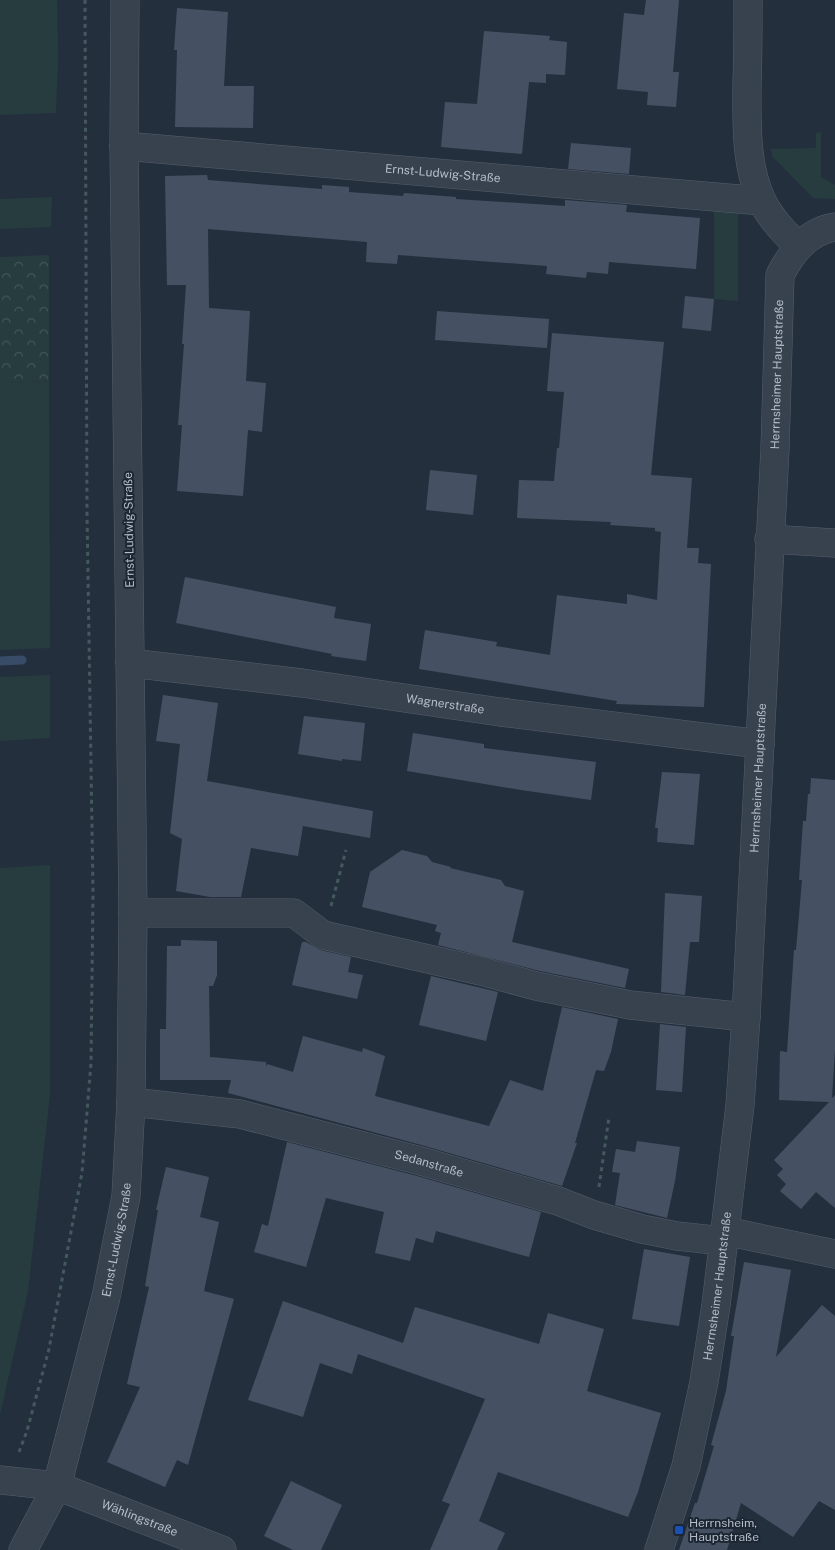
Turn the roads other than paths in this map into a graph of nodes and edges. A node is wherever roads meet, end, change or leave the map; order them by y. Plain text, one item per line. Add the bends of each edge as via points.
1 (125, 0) edge
2 (748, 0) edge
3 (124, 146) junction
4 (762, 201) junction
5 (835, 227) edge
6 (798, 246) junction
7 (769, 539) junction
8 (835, 543) edge
9 (130, 663) junction
10 (760, 744) junction
11 (133, 913) junction
12 (746, 1017) junction
13 (131, 1102) junction
14 (724, 1236) junction
15 (835, 1254) edge
16 (4, 1480) edge
17 (57, 1486) junction
18 (23, 1550) edge
19 (222, 1550) edge
20 (659, 1550) edge

1 - 3 street, Ernst-Ludwig-Straße
2 - 4 street via 748,144 755,185
3 - 4 street, Ernst-Ludwig-Straße
3 - 9 street, Ernst-Ludwig-Straße
4 - 6 street via 779,227
5 - 6 street, Herrnsheimer Hauptstraße via 827,228
6 - 7 street, Herrnsheimer Hauptstraße via 780,275
7 - 8 street
7 - 10 street, Herrnsheimer Hauptstraße
9 - 10 street, Wagnerstraße
9 - 11 street, Ernst-Ludwig-Straße
10 - 12 street, Herrnsheimer Hauptstraße
11 - 12 street via 294,913 324,935 536,986 630,1004
11 - 13 street, Ernst-Ludwig-Straße
12 - 14 street, Herrnsheimer Hauptstraße via 740,1105
13 - 14 street, Sedanstraße via 240,1114 421,1161 642,1229 677,1236
13 - 17 street, Ernst-Ludwig-Straße via 124,1205 106,1297
14 - 15 street, Sedanstraße
14 - 20 street, Herrnsheimer Hauptstraße via 704,1382 686,1466
16 - 17 street, Wählingstraße
17 - 18 street, Ernst-Ludwig-Straße
17 - 19 street, Wählingstraße

